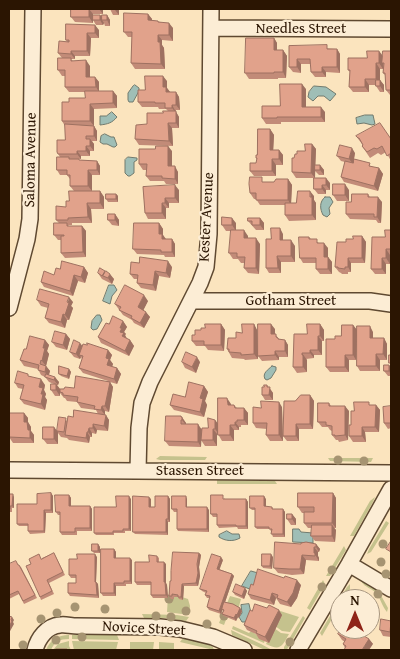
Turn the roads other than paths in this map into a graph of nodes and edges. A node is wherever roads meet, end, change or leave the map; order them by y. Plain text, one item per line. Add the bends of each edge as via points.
1 (33, 9) edge
2 (211, 9) edge
3 (211, 28) junction
4 (391, 29) edge
5 (191, 300) junction
6 (391, 304) edge
7 (9, 308) edge
8 (9, 470) edge
9 (138, 471) junction
10 (391, 472) edge
11 (391, 489) edge
12 (349, 564) junction
13 (391, 589) edge
14 (35, 650) edge
15 (244, 650) edge
16 (298, 650) edge

1 - 7 street, Saloma Avenue via 30,219
2 - 3 street, Kester Avenue
3 - 4 street, Needles Street
3 - 5 street, Kester Avenue via 208,250 206,267
5 - 6 street, Gotham Street via 370,301
5 - 9 street, Kester Avenue via 142,403
8 - 9 street, Stassen Street
9 - 10 street, Stassen Street
11 - 12 street
12 - 13 street
12 - 16 street
14 - 15 street, Novice Street via 43,634 54,626 64,625 180,629 204,634

